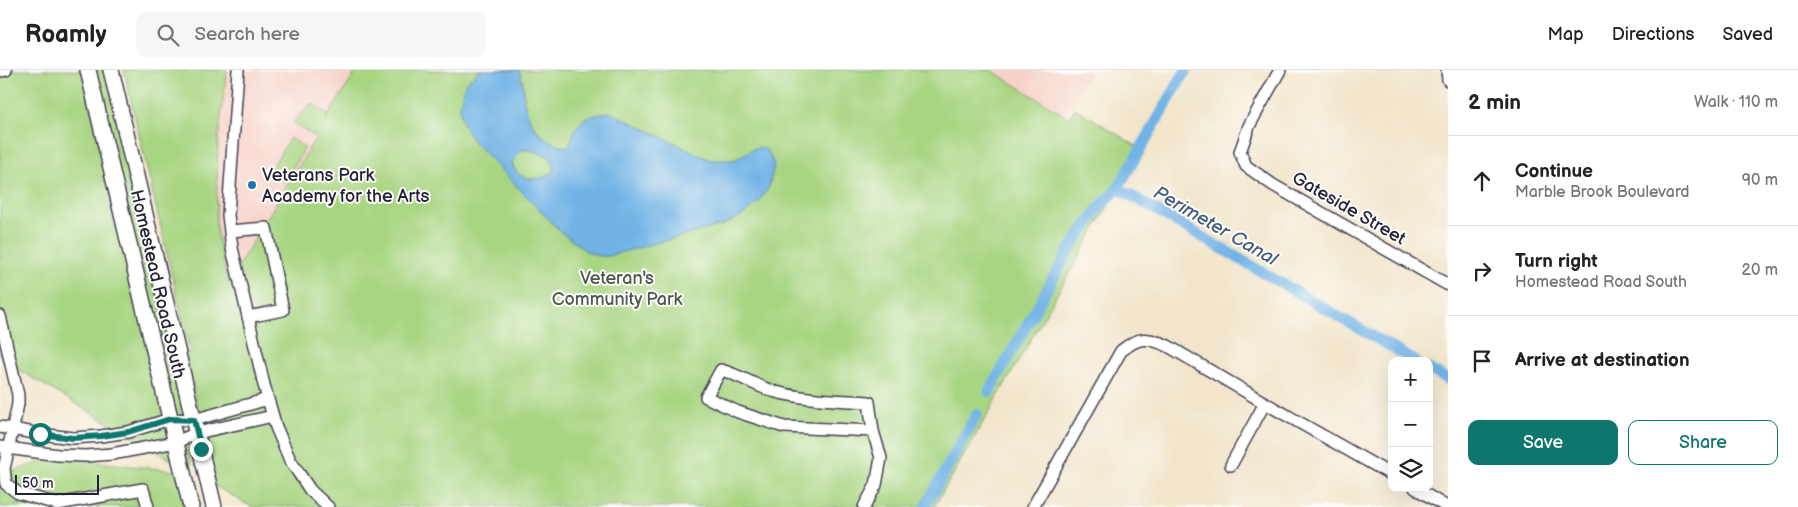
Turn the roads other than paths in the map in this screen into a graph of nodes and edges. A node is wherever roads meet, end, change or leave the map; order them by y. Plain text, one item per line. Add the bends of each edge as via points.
1 (6, 70) edge
2 (88, 70) edge
3 (111, 70) edge
4 (238, 70) edge
5 (1280, 70) edge
6 (1447, 70) edge
7 (0, 71) edge
8 (1448, 80) edge
9 (230, 232) junction
10 (1448, 285) edge
11 (0, 316) edge
12 (248, 317) junction
13 (268, 399) junction
14 (1265, 404) junction
15 (272, 416) junction
16 (170, 419) junction
17 (195, 426) junction
18 (0, 427) edge
19 (13, 429) junction
20 (873, 431) junction
21 (176, 442) junction
22 (4, 448) edge
23 (1231, 465) dead end
24 (1388, 473) edge
25 (1422, 492) edge
26 (1429, 496) junction
27 (57, 506) edge
28 (148, 507) edge
29 (191, 507) edge
30 (214, 507) edge
31 (328, 507) edge
32 (864, 507) edge
33 (1033, 507) edge
34 (1422, 507) edge
35 (1448, 507) edge

1 - 7 street
2 - 16 main road, Homestead Road South
3 - 17 main road, Homestead Road South
4 - 9 street via 228,215
5 - 10 street, Gateside Street via 1249,126 1240,152 1246,166 1273,185
6 - 8 street
9 - 12 street
9 - 12 street via 266,228 282,301 283,310
11 - 19 street via 18,396
12 - 13 street
13 - 15 street
13 - 17 street
14 - 23 street
14 - 24 street
14 - 33 street via 1155,340 1131,343 1122,351
15 - 17 street
15 - 31 street via 290,460 310,490
16 - 17 street
16 - 19 street via 128,432 73,438
16 - 21 main road, Homestead Road South
17 - 21 street
17 - 30 main road, Homestead Road South
18 - 19 street
19 - 22 street
20 - 20 street via 784,427 738,412 706,397 721,370 774,392 869,402
20 - 32 street via 881,466 876,485
21 - 22 street via 86,456
21 - 29 main road, Homestead Road South
22 - 27 street via 6,484 18,493
25 - 26 street
26 - 34 street
26 - 35 street
27 - 28 street via 144,489

